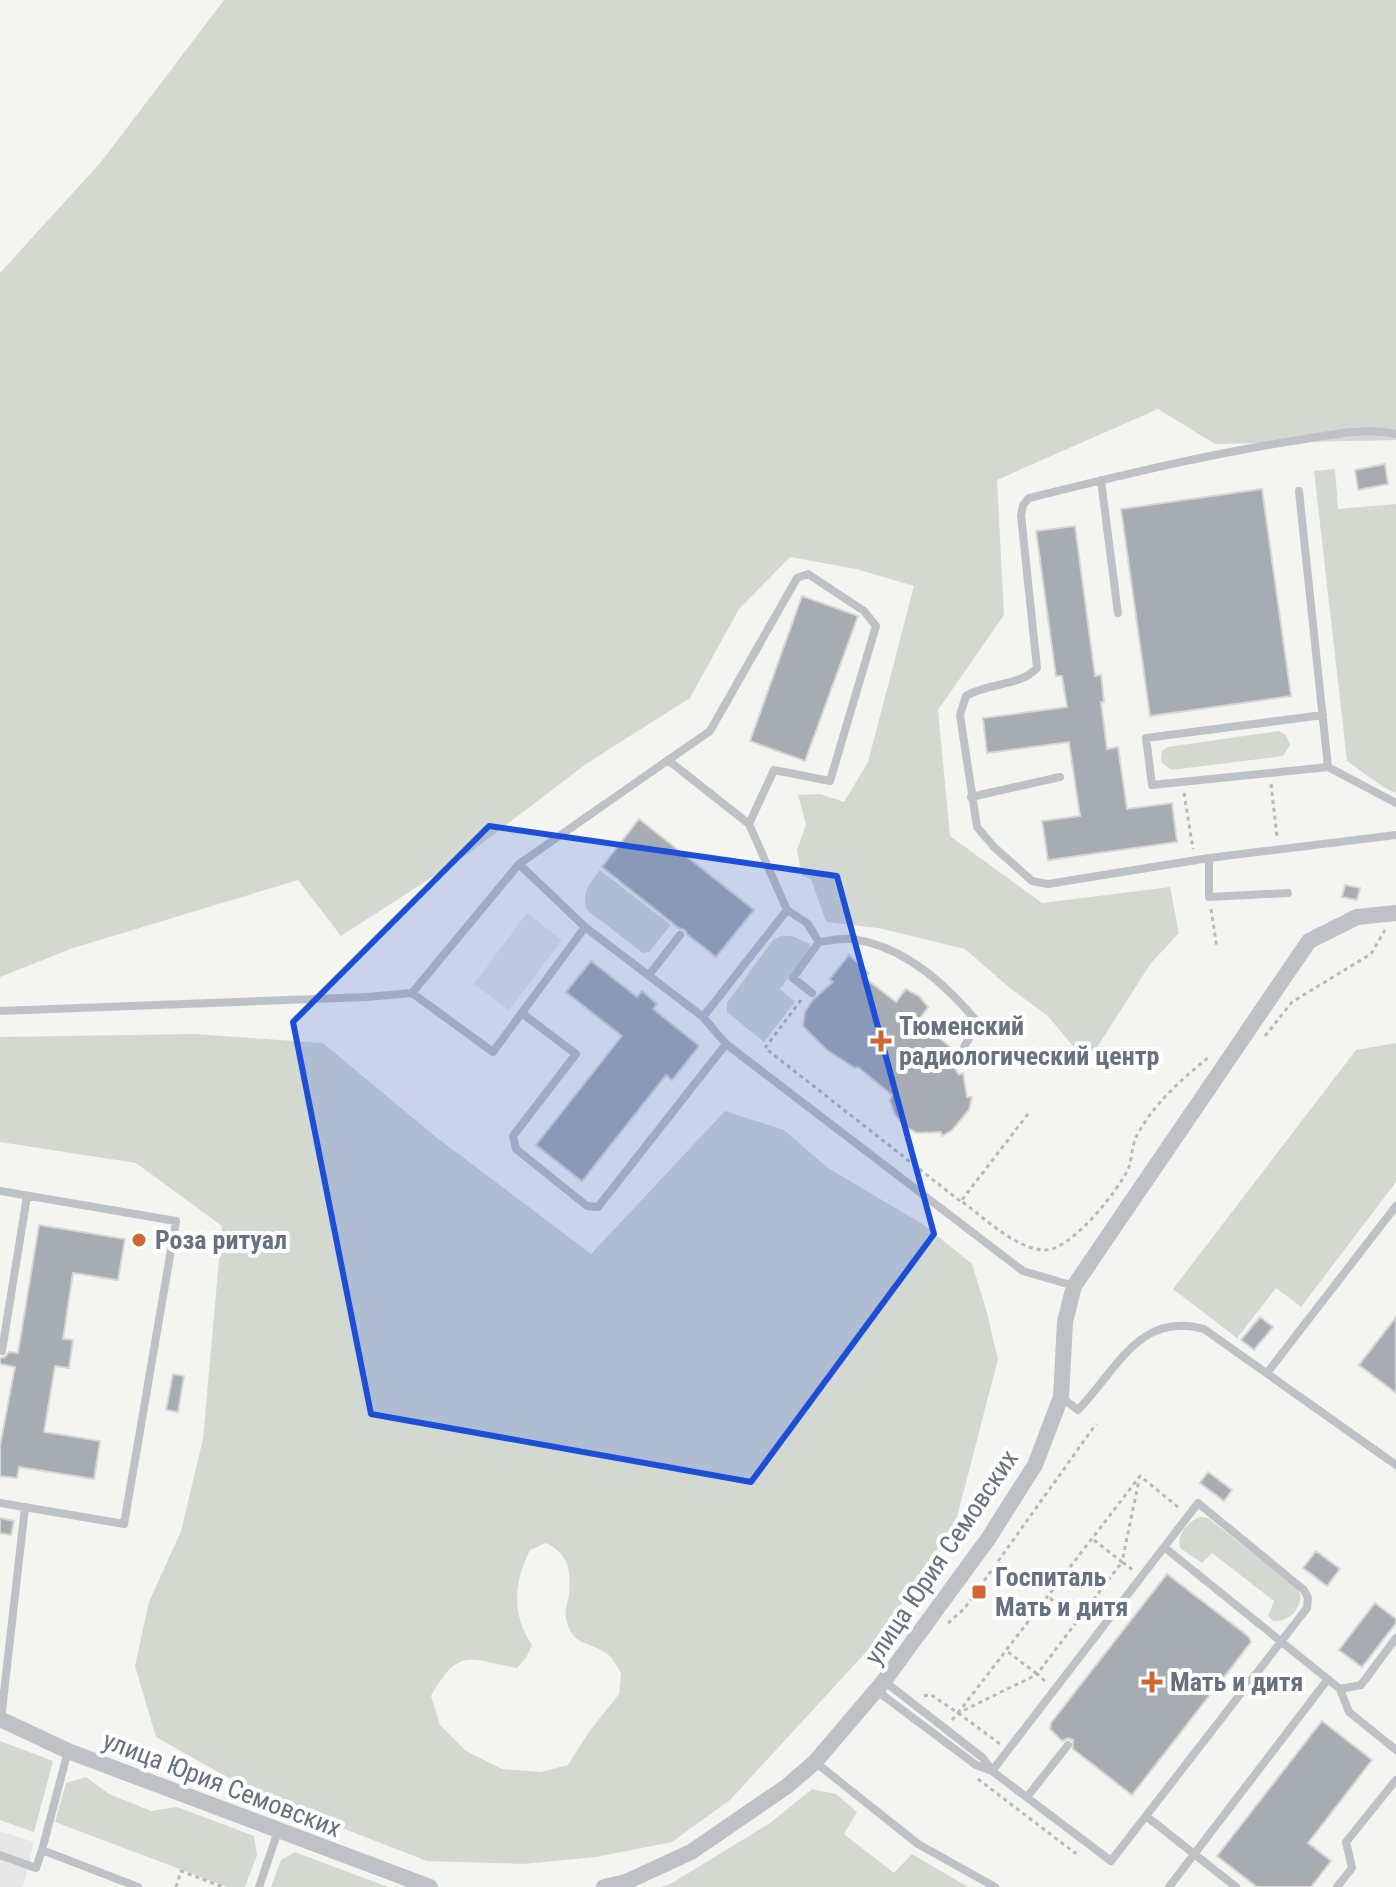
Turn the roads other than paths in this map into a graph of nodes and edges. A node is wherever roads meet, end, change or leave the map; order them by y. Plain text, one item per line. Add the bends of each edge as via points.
1 (1396, 434) edge
2 (1101, 480) junction
3 (1299, 491) dead end
4 (1118, 613) dead end
5 (1323, 715) junction
6 (668, 760) junction
7 (1328, 767) junction
8 (1060, 777) dead end
9 (971, 797) junction
10 (1396, 803) edge
11 (749, 824) junction
12 (1396, 835) edge
13 (1209, 858) junction
14 (519, 864) junction
15 (1288, 893) dead end
16 (787, 910) junction
17 (1396, 913) edge
18 (585, 927) junction
19 (680, 935) dead end
20 (819, 942) junction
21 (649, 975) junction
22 (810, 992) road end
23 (412, 993) junction
24 (0, 1011) edge
25 (523, 1014) junction
26 (703, 1017) junction
27 (726, 1044) junction
28 (964, 1047) dead end
29 (0, 1191) edge
30 (27, 1196) junction
31 (1396, 1206) edge
32 (1074, 1286) junction
33 (2, 1351) edge
34 (1267, 1373) junction
35 (1061, 1397) junction
36 (1396, 1465) edge
37 (0, 1503) edge
38 (25, 1507) junction
39 (1164, 1547) junction
40 (1396, 1638) edge
41 (1281, 1641) junction
42 (1328, 1679) junction
43 (880, 1686) junction
44 (1340, 1689) junction
45 (0, 1720) edge
46 (1068, 1745) dead end
47 (1394, 1745) edge
48 (68, 1751) junction
49 (815, 1762) junction
50 (992, 1771) junction
51 (1396, 1780) edge
52 (1027, 1797) junction
53 (1146, 1816) junction
54 (278, 1831) junction
55 (42, 1850) junction
56 (1194, 1854) junction
57 (0, 1855) edge
58 (138, 1887) edge
59 (259, 1887) edge
60 (430, 1887) edge
61 (604, 1887) edge
62 (995, 1887) edge
63 (1169, 1887) edge
64 (1236, 1887) edge
65 (1337, 1887) edge

1 - 2 lane via 1341,433 1236,449
2 - 4 lane
2 - 9 lane via 1029,498 1023,505 1037,668 1027,679 966,696 960,715
3 - 5 lane
5 - 7 lane
5 - 7 lane via 1146,738 1152,785
6 - 11 lane
6 - 11 lane via 710,731 797,578 808,574 864,611 876,626 830,781 774,770
6 - 14 lane
7 - 10 lane
8 - 9 lane
9 - 13 lane via 977,827 1032,881 1048,884
11 - 16 lane
12 - 13 lane
13 - 15 lane via 1209,897
14 - 18 lane
14 - 23 lane
16 - 20 lane via 807,923
16 - 26 lane
17 - 32 street, улица Юрия Семовских via 1357,917 1309,941
18 - 21 lane
18 - 25 lane
19 - 21 lane
20 - 22 lane via 793,978
20 - 28 lane via 849,939 900,953 956,995 978,1023
21 - 26 lane
23 - 24 lane
23 - 25 lane via 493,1052
25 - 27 lane via 576,1054 513,1136 516,1149 587,1206 598,1207
26 - 27 lane
27 - 32 lane via 1023,1271
29 - 30 lane
30 - 33 lane
30 - 38 lane via 176,1221 124,1524
31 - 34 lane
32 - 35 street, улица Юрия Семовских via 1065,1322
34 - 35 lane via 1204,1329 1163,1326 1132,1346 1078,1410
34 - 36 lane
35 - 43 street, улица Юрия Семовских via 1035,1465 988,1539
37 - 38 lane
38 - 45 lane
39 - 41 lane
39 - 41 lane via 1198,1503 1304,1590 1307,1608
39 - 50 lane
40 - 44 lane via 1361,1685
41 - 42 lane
41 - 53 lane
42 - 44 lane
42 - 56 lane
43 - 49 street, улица Юрия Семовских
43 - 50 lane via 976,1765
43 - 50 lane via 945,1729
44 - 47 lane via 1349,1712
45 - 48 street, улица Юрия Семовских
46 - 52 lane
48 - 54 street, улица Юрия Семовских
48 - 55 lane
49 - 61 street, улица Юрия Семовских via 691,1852
49 - 62 lane via 918,1844
50 - 52 lane
51 - 65 lane via 1346,1842 1352,1868
52 - 53 lane via 1111,1861
53 - 56 lane
54 - 59 lane
54 - 60 street, улица Юрия Семовских
55 - 57 lane via 36,1868
55 - 58 lane
56 - 63 lane
56 - 64 lane

